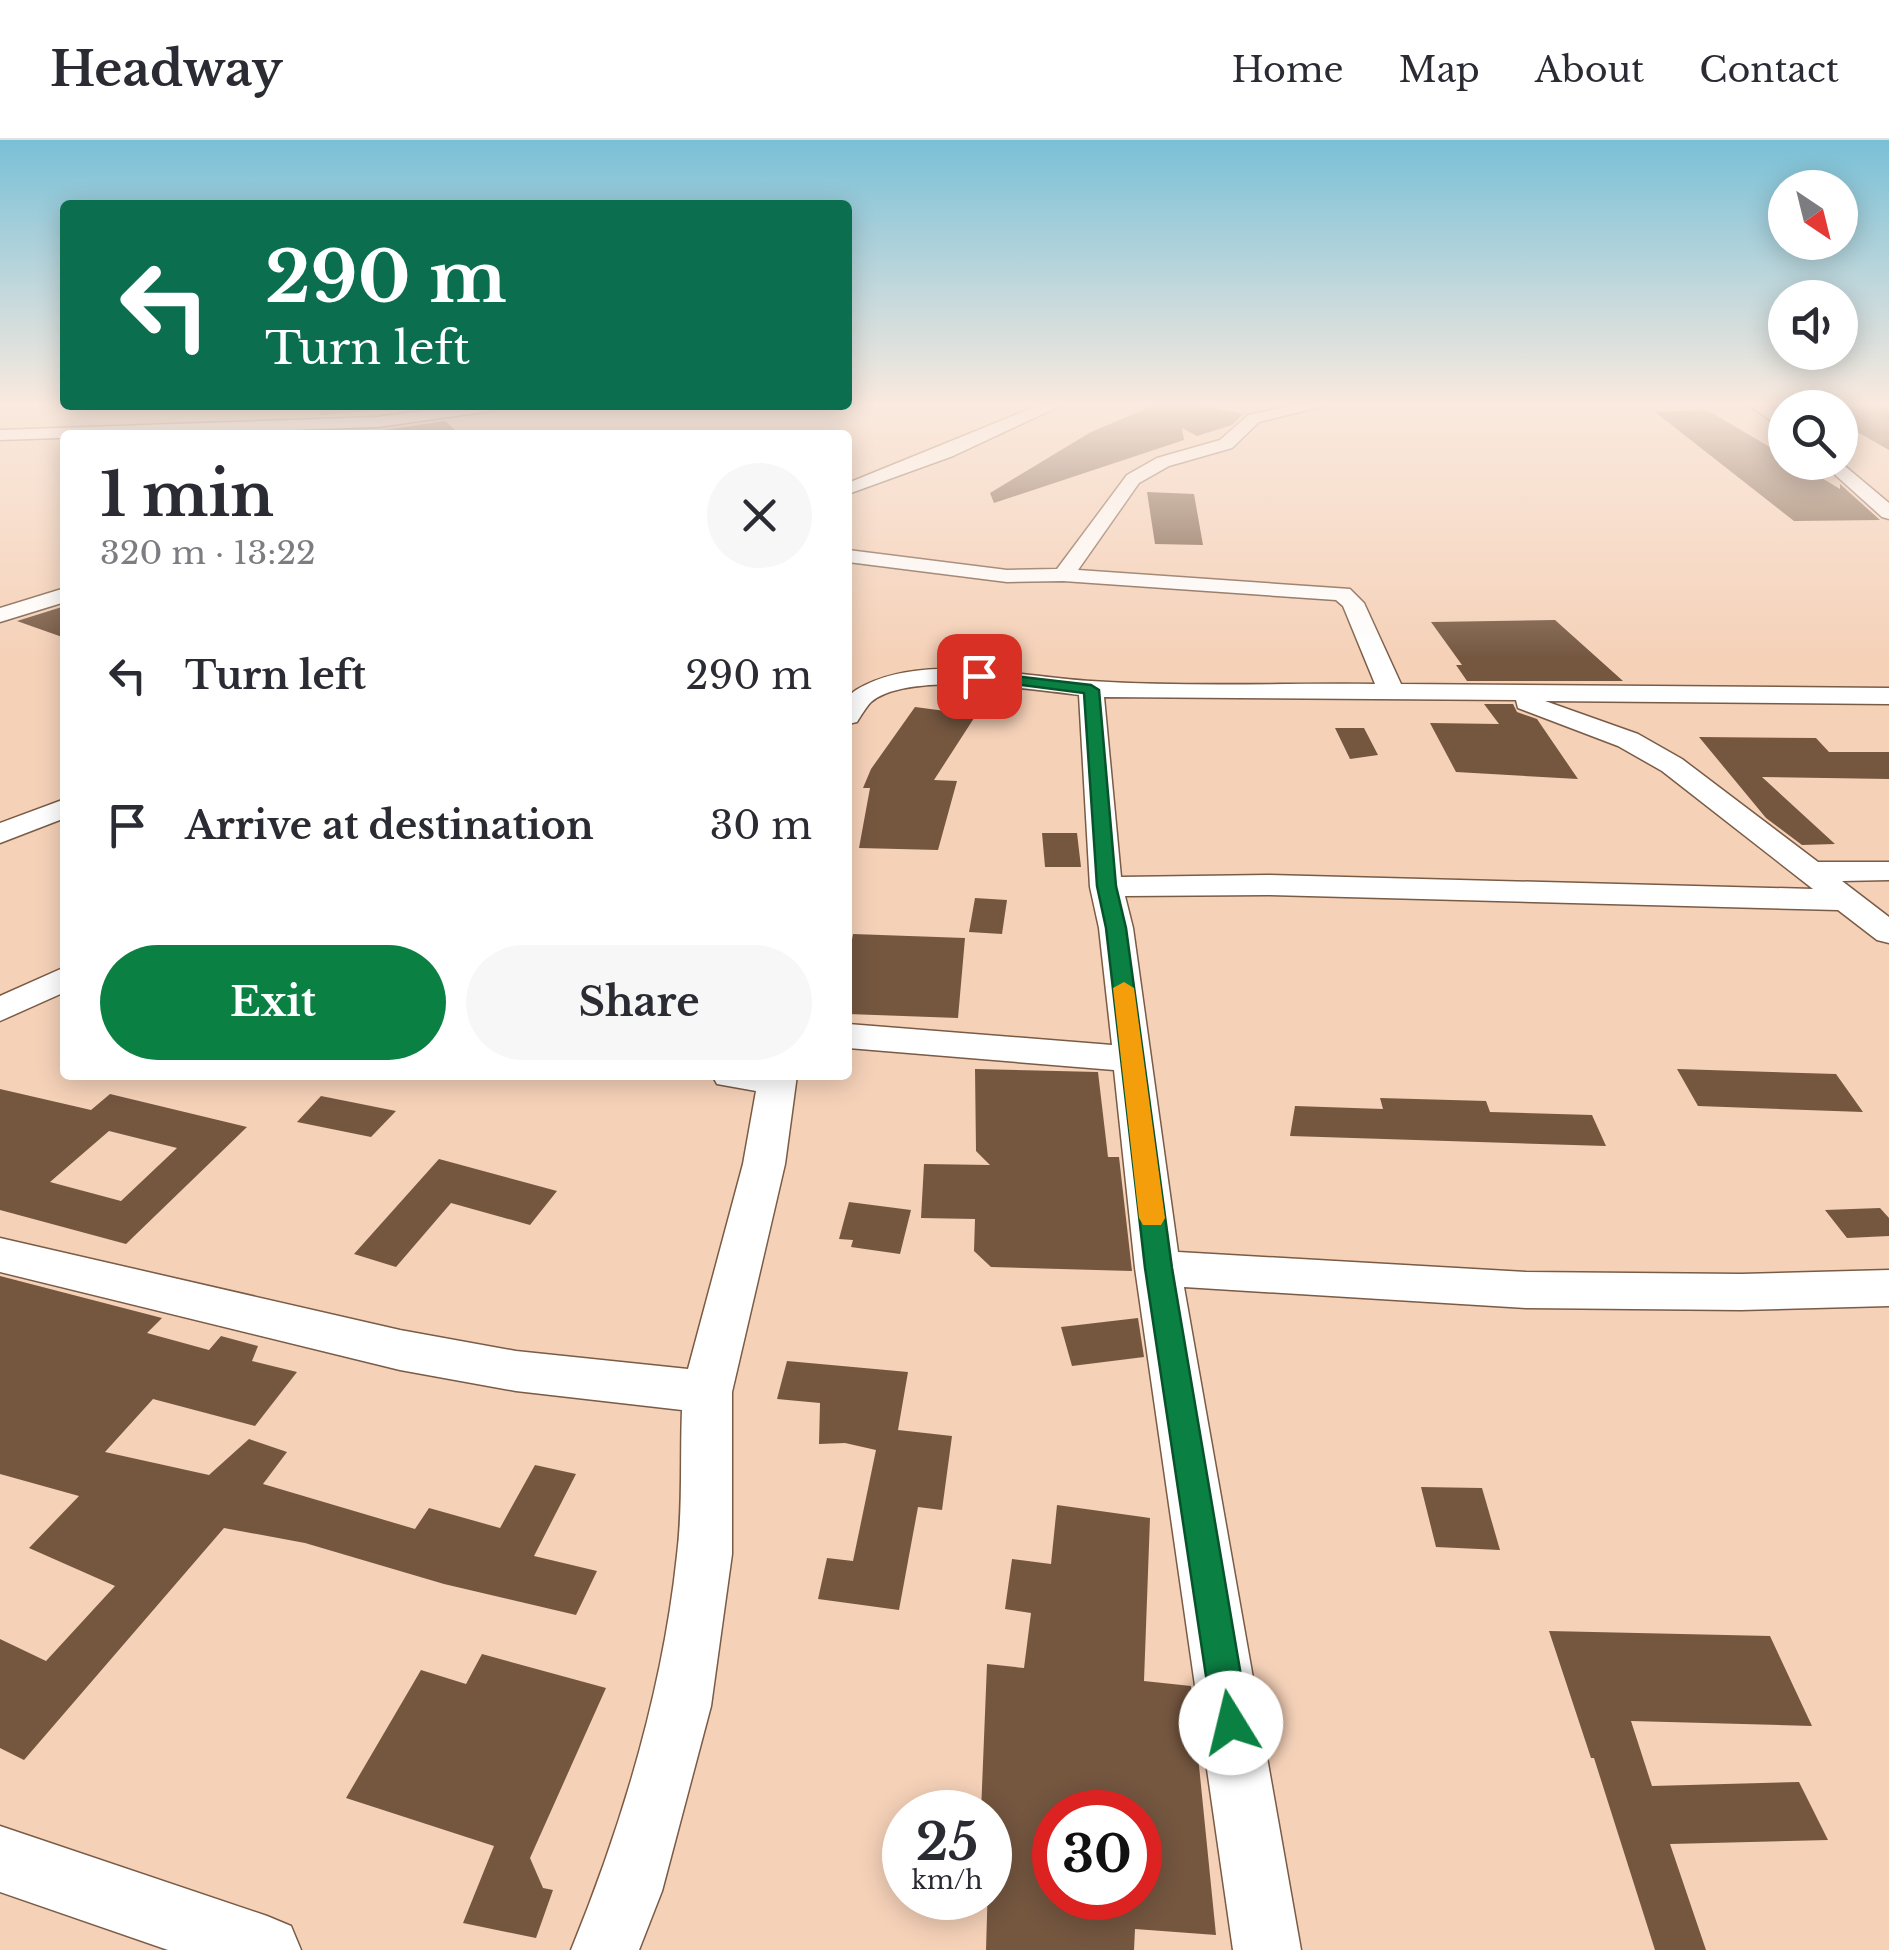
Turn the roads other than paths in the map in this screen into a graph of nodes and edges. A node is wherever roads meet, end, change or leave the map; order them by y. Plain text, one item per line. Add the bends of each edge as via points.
1 (1126, 488) edge
2 (1861, 488) edge
3 (1889, 512) edge
4 (852, 557) edge
5 (1063, 576) junction
6 (60, 597) edge
7 (0, 615) edge
8 (1091, 690) junction
9 (1392, 691) junction
10 (1501, 693) junction
11 (1889, 696) edge
12 (852, 706) edge
13 (60, 810) edge
14 (0, 834) edge
15 (1808, 872) junction
16 (1889, 872) edge
17 (1106, 886) junction
18 (1845, 900) junction
19 (1889, 933) edge
20 (60, 980) edge
21 (60, 1006) edge
22 (0, 1010) edge
23 (0, 1020) edge
24 (852, 1036) edge
25 (1132, 1059) junction
26 (762, 1080) edge
27 (0, 1256) edge
28 (1158, 1268) junction
29 (1889, 1288) edge
30 (707, 1392) junction
31 (0, 1859) edge
32 (266, 1950) edge
33 (605, 1950) edge
34 (1267, 1950) edge

1 - 5 street
2 - 3 street
4 - 5 street via 1007,576
5 - 9 street via 1342,594 1354,603
6 - 7 street
8 - 9 street
8 - 12 street via 932,677
8 - 17 street
9 - 10 street
10 - 11 street
10 - 15 street via 1654,754
13 - 14 street
15 - 16 street
15 - 18 street
17 - 18 street via 1268,884
17 - 25 street
18 - 19 street
20 - 22 street
21 - 23 street
24 - 25 street
25 - 28 street
26 - 30 street via 764,1164
27 - 30 street via 400,1350 516,1371
28 - 29 street via 1526,1290
28 - 34 street
30 - 33 street via 704,1554 682,1706 629,1891
31 - 32 street

